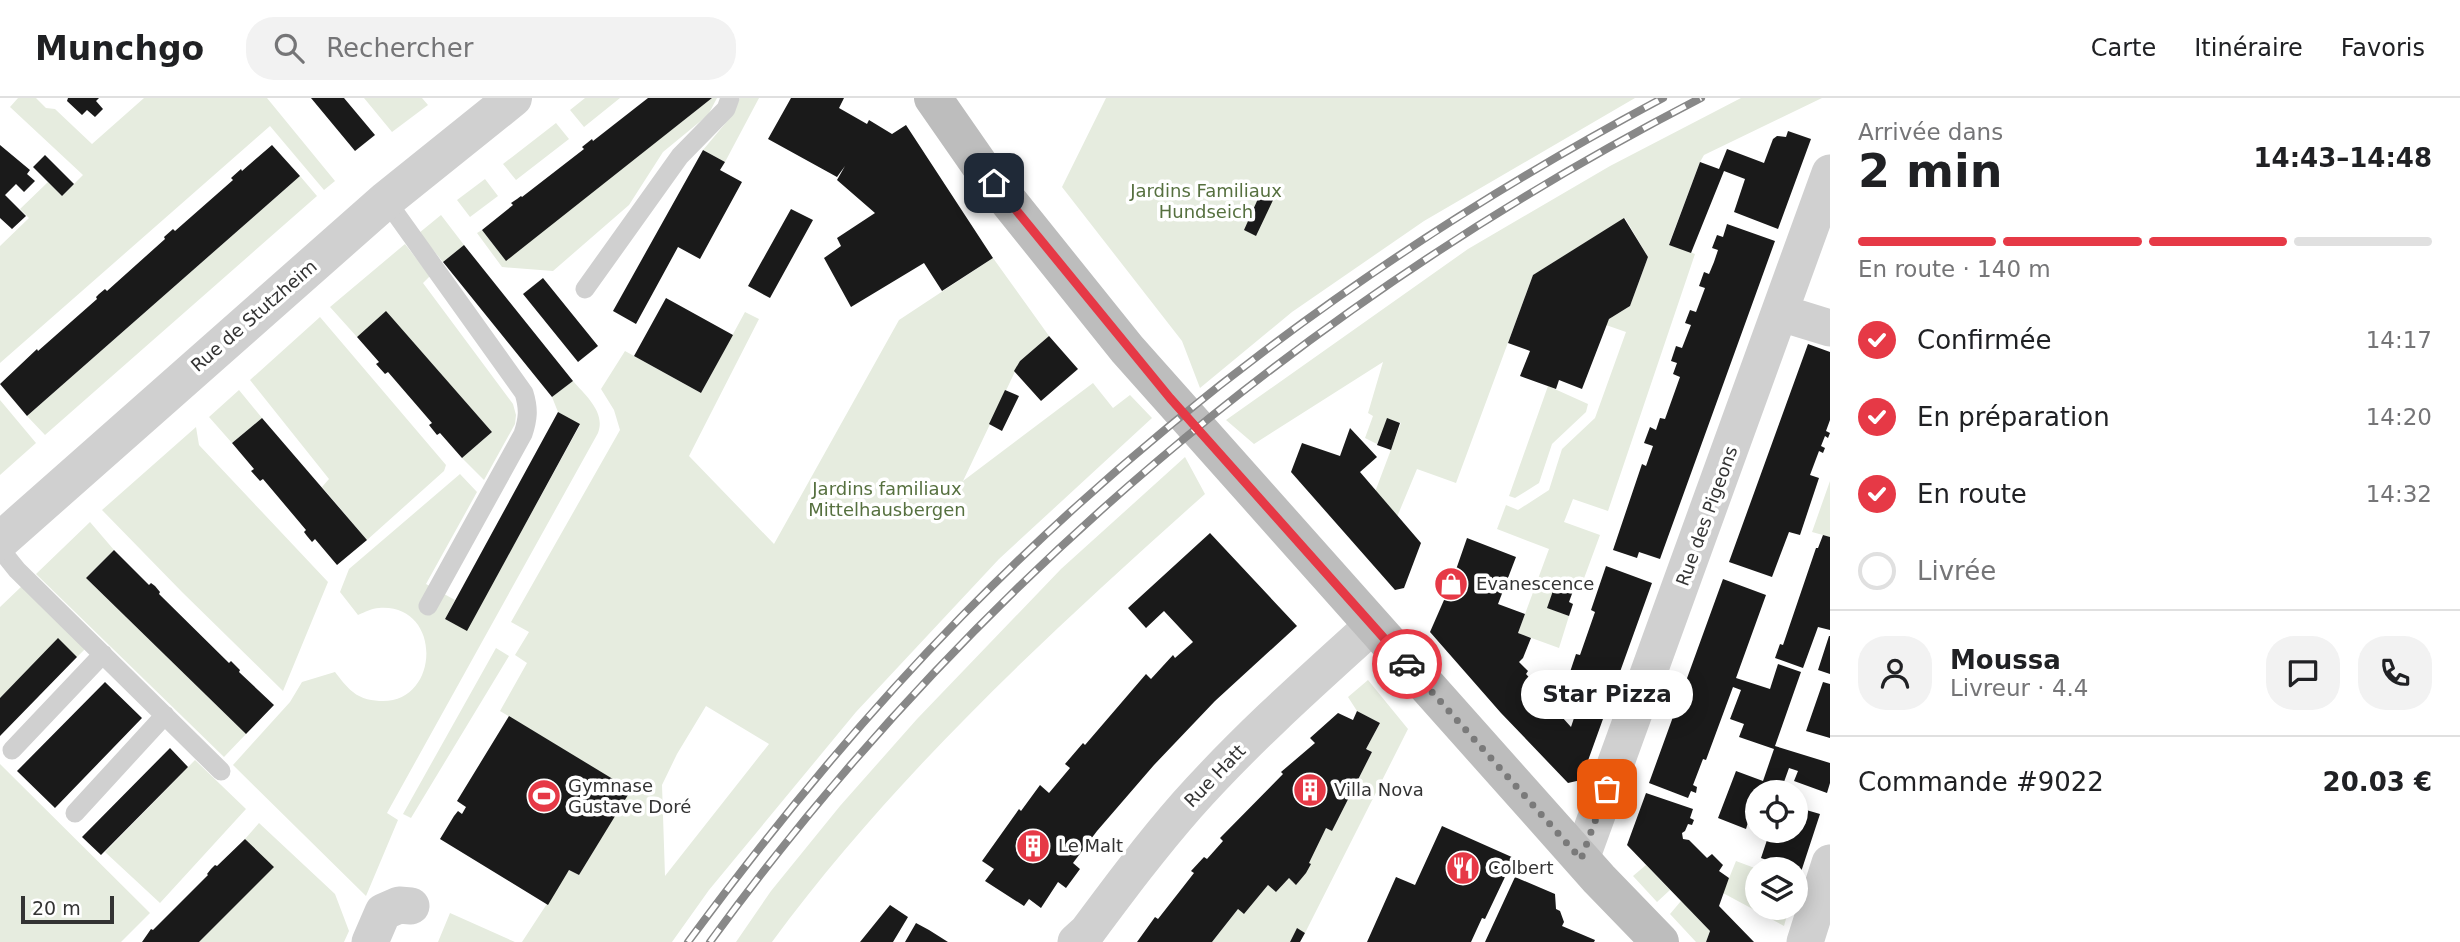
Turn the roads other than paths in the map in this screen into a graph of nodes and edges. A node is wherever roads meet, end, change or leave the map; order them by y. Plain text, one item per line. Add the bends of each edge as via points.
1 (513, 98) edge
2 (730, 98) edge
3 (933, 98) edge
4 (1830, 173) edge
5 (386, 200) junction
6 (585, 289) dead end
7 (1781, 313) junction
8 (1830, 328) edge
9 (0, 541) edge
10 (0, 549) edge
11 (428, 606) dead end
12 (1372, 625) junction
13 (103, 654) junction
14 (165, 715) junction
15 (12, 750) dead end
16 (220, 771) dead end
17 (75, 813) dead end
18 (1581, 859) junction
19 (1830, 863) edge
20 (411, 906) dead end
21 (370, 942) edge
22 (1076, 942) edge
23 (1660, 942) edge
24 (1805, 942) edge

1 - 5 street, Rue de Stutzheim
2 - 6 lane via 680,156
3 - 12 main road via 981,167 1128,349
4 - 7 street, Rue des Pigeons
5 - 9 street, Rue de Stutzheim
5 - 11 lane via 524,393 528,406 523,434
7 - 8 street
7 - 18 street, Rue des Pigeons
10 - 13 lane
12 - 18 main road
12 - 22 street, Rue Hatt via 1188,804
13 - 14 lane
13 - 15 lane
14 - 16 lane
14 - 17 lane
18 - 23 main road
19 - 24 street
20 - 21 street via 383,912

